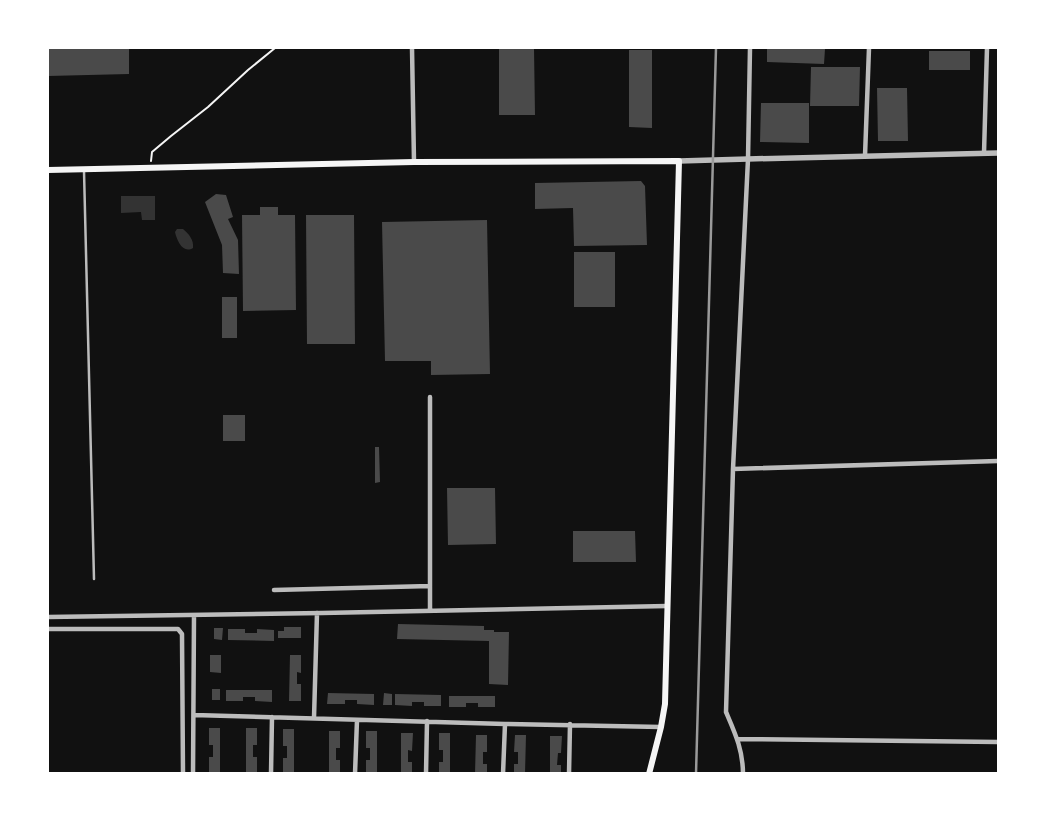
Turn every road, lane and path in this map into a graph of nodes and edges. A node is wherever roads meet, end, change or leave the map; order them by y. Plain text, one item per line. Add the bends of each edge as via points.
1 (275, 48) edge
2 (412, 48) edge
3 (750, 48) edge
4 (869, 48) edge
5 (987, 48) edge
6 (984, 153) junction
7 (998, 153) edge
8 (865, 156) junction
9 (748, 158) junction
10 (678, 161) junction
11 (414, 162) junction
12 (150, 168) junction
13 (48, 170) edge
14 (84, 170) junction
15 (430, 397) dead end
16 (998, 461) edge
17 (733, 468) junction
18 (94, 579) dead end
19 (430, 586) junction
20 (274, 590) dead end
21 (667, 606) junction
22 (430, 611) junction
23 (317, 613) junction
24 (194, 615) junction
25 (48, 617) edge
26 (48, 629) edge
27 (194, 715) junction
28 (272, 717) junction
29 (314, 718) junction
30 (357, 720) junction
31 (427, 722) junction
32 (505, 724) junction
33 (570, 724) junction
34 (661, 727) junction
35 (738, 740) junction
36 (998, 742) edge
37 (182, 774) edge
38 (193, 774) edge
39 (271, 774) edge
40 (355, 774) edge
41 (426, 774) edge
42 (503, 774) edge
43 (569, 774) edge
44 (649, 774) edge
45 (743, 774) edge

1 - 12 path via 152,152
2 - 11 street
3 - 9 street
4 - 8 street
5 - 6 street
6 - 7 street
6 - 8 street
8 - 9 street
9 - 10 street
9 - 17 street
10 - 11 main road
10 - 21 main road
11 - 12 main road
12 - 14 main road
13 - 14 main road
14 - 18 lane
15 - 19 street
16 - 17 street
17 - 35 street via 726,712
19 - 20 street
19 - 22 street
21 - 22 street
21 - 34 main road via 665,704
22 - 23 street
23 - 24 street
23 - 29 street
24 - 25 street
24 - 27 street
26 - 37 street via 180,631
27 - 28 street
27 - 38 street
28 - 29 street
28 - 39 street
29 - 30 street
30 - 31 street
30 - 40 street
31 - 32 street
31 - 41 street
32 - 33 street
32 - 42 street
33 - 34 street
33 - 43 street
34 - 44 main road
35 - 36 street
35 - 45 street

